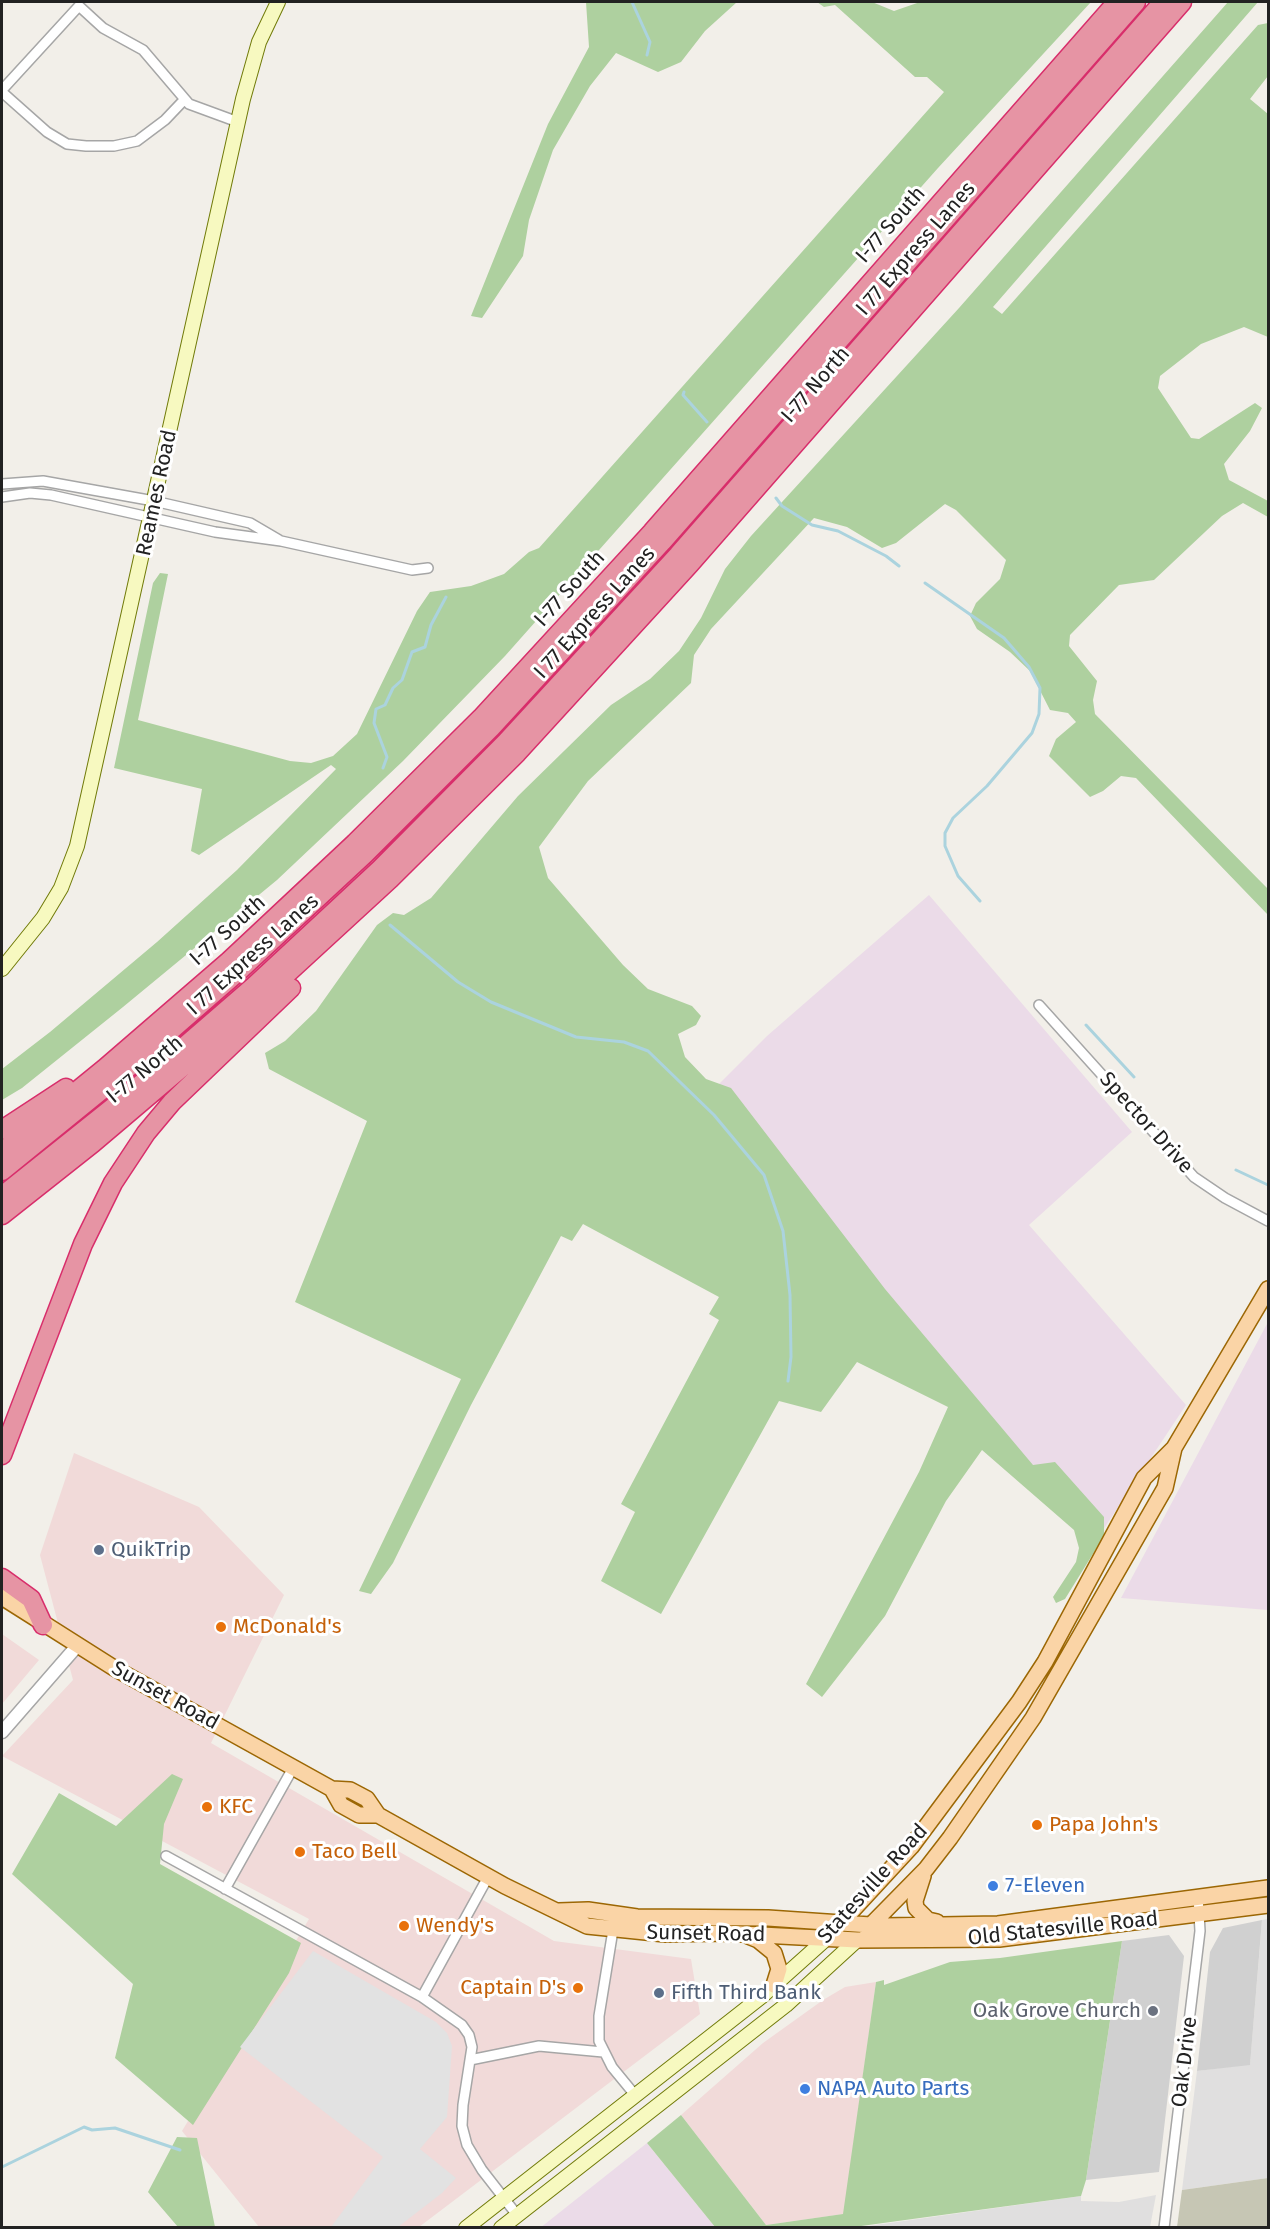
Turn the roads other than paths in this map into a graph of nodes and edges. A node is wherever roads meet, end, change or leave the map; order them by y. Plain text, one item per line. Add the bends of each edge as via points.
1 (278, 2) edge
2 (1117, 2) edge
3 (1136, 2) edge
4 (1163, 2) edge
5 (1182, 2) edge
6 (81, 4) edge
7 (2, 91) edge
8 (184, 100) junction
9 (238, 122) junction
10 (2, 484) edge
11 (2, 497) edge
12 (154, 501) junction
13 (152, 517) junction
14 (281, 541) junction
15 (428, 568) dead end
16 (338, 928) junction
17 (2, 969) edge
18 (1039, 1005) dead end
19 (142, 1037) junction
20 (2, 1130) edge
21 (2, 1152) edge
22 (2, 1171) edge
23 (2, 1196) edge
24 (2, 1215) edge
25 (1269, 1221) edge
26 (1269, 1289) edge
27 (1174, 1448) junction
28 (2, 1455) edge
29 (2, 1578) edge
30 (2, 1598) edge
31 (43, 1625) junction
32 (77, 1646) junction
33 (1045, 1662) junction
34 (1061, 1672) junction
35 (2, 1732) edge
36 (293, 1768) junction
37 (166, 1856) dead end
38 (926, 1869) junction
39 (488, 1877) junction
40 (1269, 1888) edge
41 (225, 1889) junction
42 (1198, 1896) junction
43 (1269, 1905) edge
44 (559, 1911) junction
45 (1200, 1914) junction
46 (844, 1921) junction
47 (946, 1924) junction
48 (871, 1925) junction
49 (613, 1930) junction
50 (740, 1933) junction
51 (827, 1938) junction
52 (857, 1940) junction
53 (774, 1985) junction
54 (422, 1997) junction
55 (603, 2052) junction
56 (470, 2060) junction
57 (635, 2095) junction
58 (504, 2198) junction
59 (517, 2215) junction
60 (466, 2228) edge
61 (501, 2228) edge
62 (1164, 2228) edge

1 - 9 main road, Reames Road via 259,42
2 - 19 highway, I-77 South via 527,670 322,875
3 - 22 highway, I 77 Express Lanes via 663,542 491,728 357,862 230,979
4 - 23 highway, I 77 Express Lanes via 678,555 506,742 388,861 253,987 127,1096
5 - 16 highway, I-77 North via 637,623 478,792
6 - 7 street
6 - 8 street via 103,27 143,50
7 - 8 street via 47,132 67,144 86,146 137,141
8 - 9 street via 202,111
9 - 12 main road, Reames Road
10 - 12 street via 43,481
11 - 13 street via 51,495
12 - 13 main road, Reames Road
12 - 14 street via 250,523
13 - 14 street via 237,536
13 - 17 main road, Reames Road via 88,807 72,862 44,918
14 - 15 street via 412,570
16 - 24 highway, I-77 North via 175,1075
16 - 28 highway via 331,949 172,1102 113,1183 83,1244
18 - 25 street, Spector Drive via 1194,1177
19 - 20 highway
19 - 21 highway, I-77 South
26 - 27 main road, Statesville Road
27 - 33 main road, Statesville Road via 1144,1478
27 - 34 main road, Statesville Road via 1165,1488
29 - 31 highway via 31,1599
30 - 31 main road, Sunset Road
31 - 32 main road, Sunset Road
32 - 35 street
32 - 36 main road, Sunset Road
33 - 34 main road
33 - 46 main road, Statesville Road via 911,1846
34 - 38 main road, Statesville Road via 1001,1767
36 - 39 main road, Sunset Road via 332,1789 350,1810 359,1815 378,1815
36 - 41 street
37 - 41 street
38 - 47 main road via 916,1908 928,1920
38 - 48 main road, Statesville Road
39 - 44 main road, Sunset Road
39 - 54 street
40 - 42 main road, Old Statesville Road
41 - 54 street
42 - 45 street, Oak Drive
42 - 47 main road, Old Statesville Road via 998,1923
43 - 45 main road, Old Statesville Road
44 - 46 main road, Sunset Road via 588,1910 656,1918
44 - 49 main road, Sunset Road via 587,1926
45 - 52 main road, Old Statesville Road via 999,1939
45 - 62 street, Oak Drive
46 - 48 main road, Old Statesville Road
46 - 51 main road, Statesville Road
47 - 48 main road, Old Statesville Road
48 - 52 main road, Statesville Road
49 - 50 main road, Sunset Road
49 - 55 street via 599,2016
50 - 51 main road, Sunset Road
50 - 53 main road via 758,1940 774,1953 779,1969
51 - 52 main road, Sunset Road
51 - 53 main road, Statesville Road
52 - 59 main road, Statesville Road via 786,2005
53 - 57 main road, Statesville Road
54 - 56 street via 469,2034
55 - 56 street via 539,2046
55 - 57 street
56 - 58 street via 462,2126 467,2145
57 - 58 main road, Statesville Road
58 - 59 street
58 - 60 main road, Statesville Road
59 - 61 main road, Statesville Road

